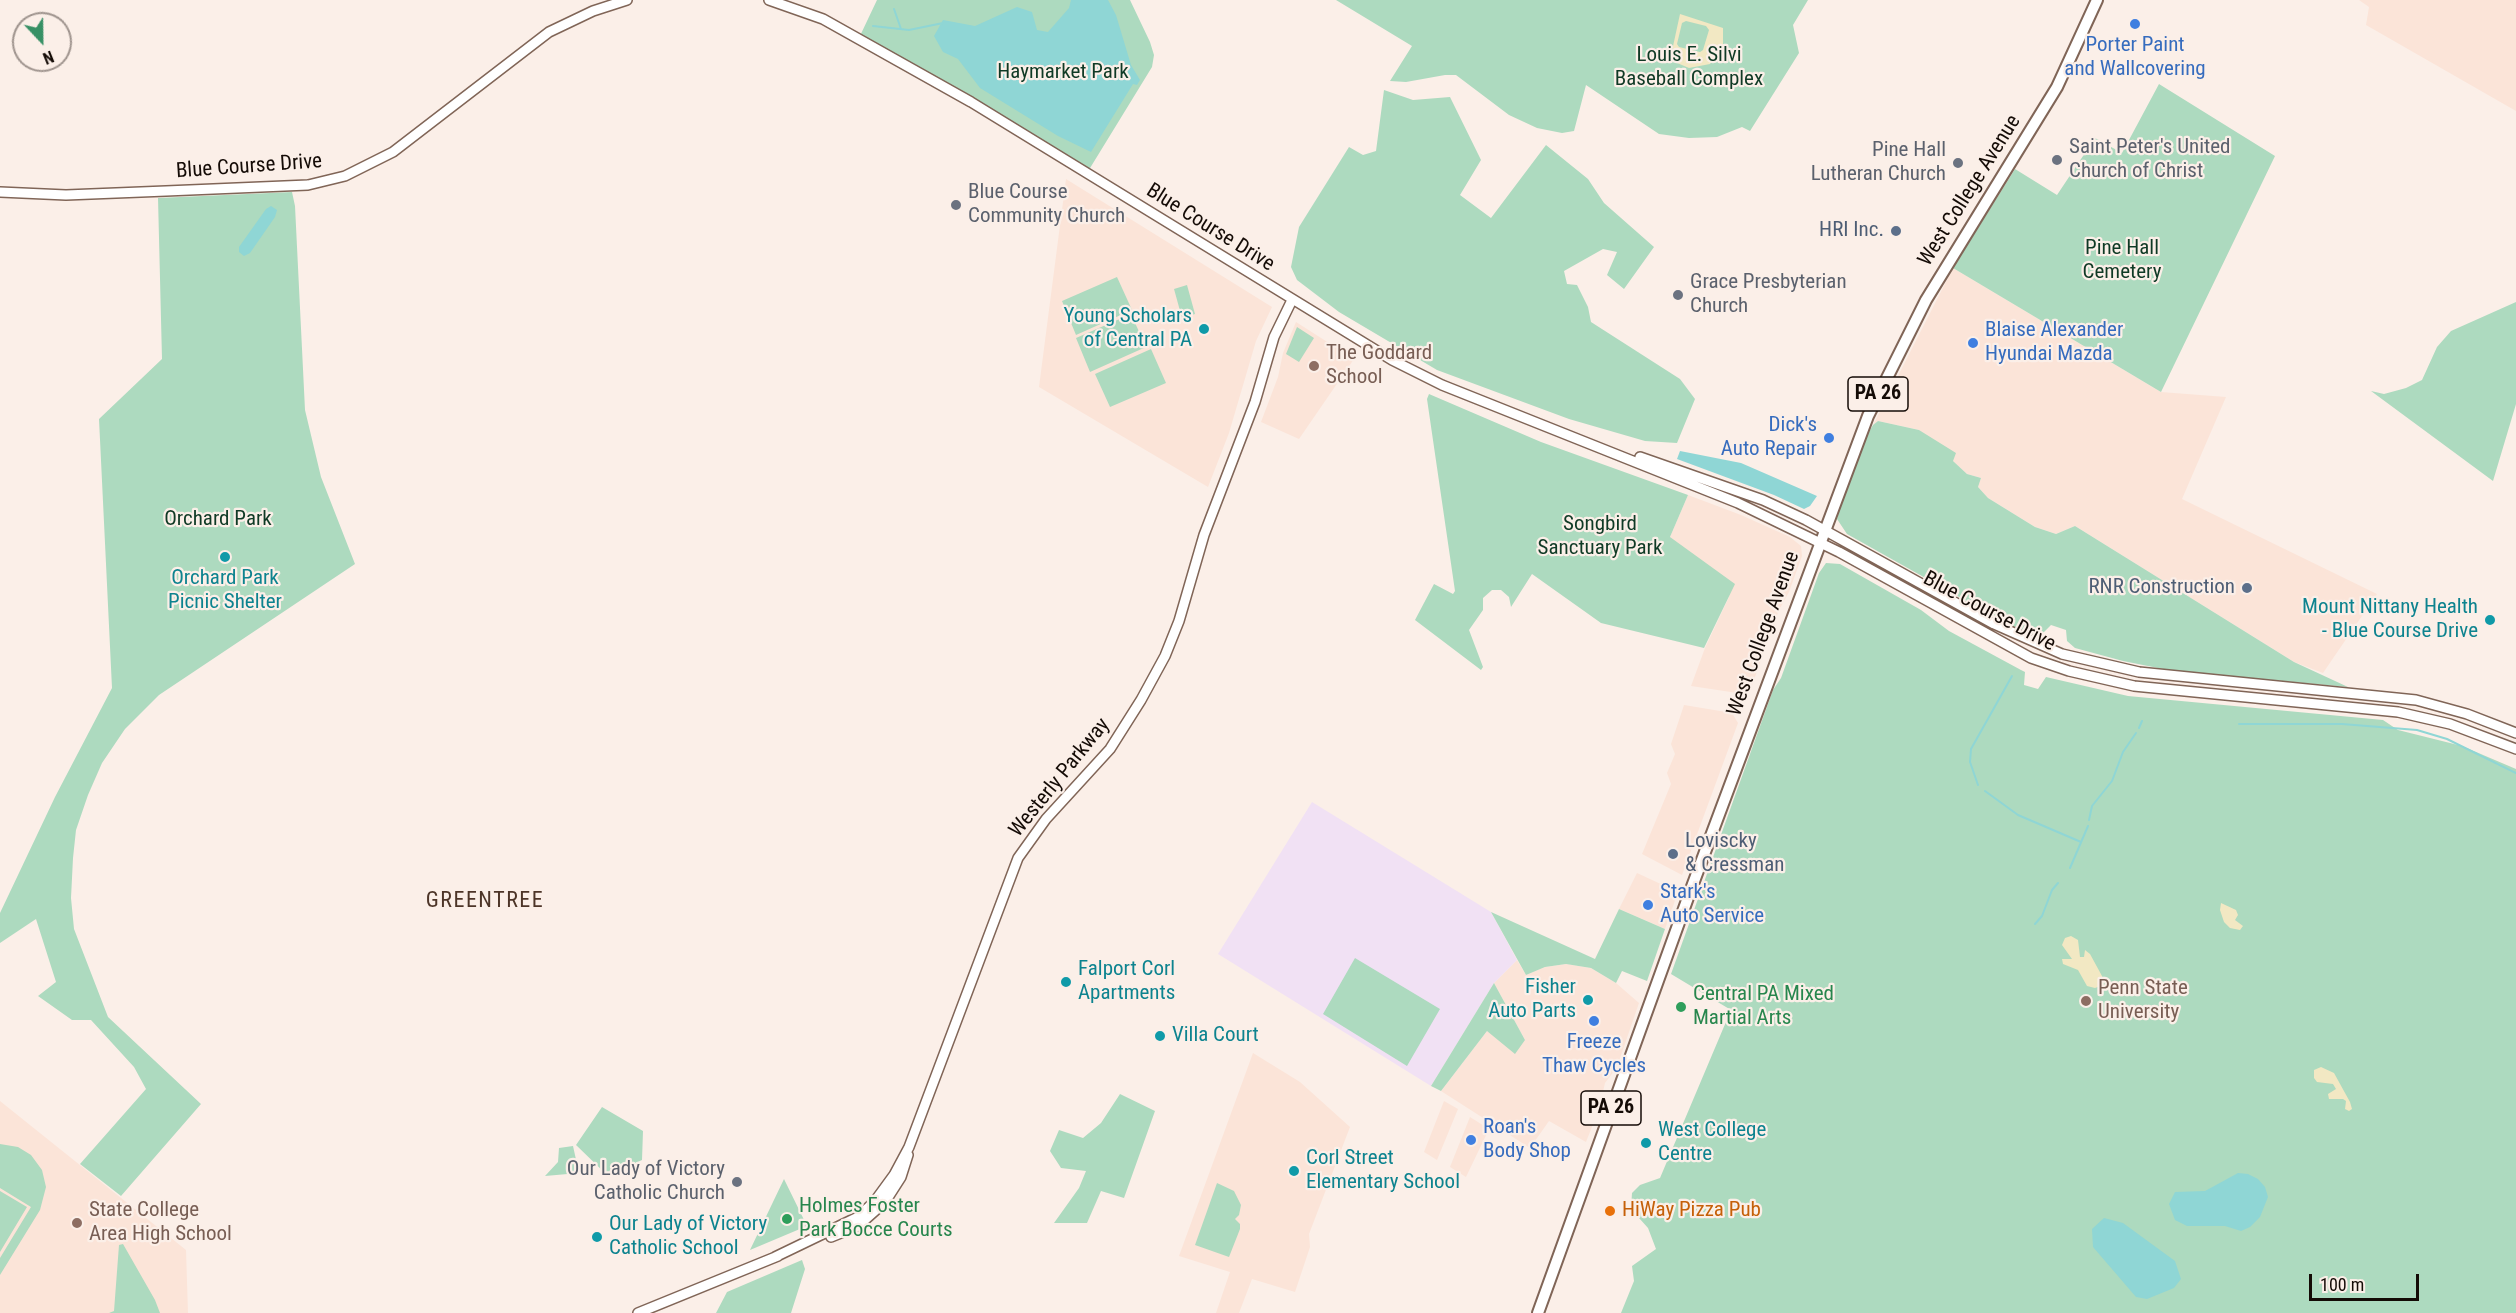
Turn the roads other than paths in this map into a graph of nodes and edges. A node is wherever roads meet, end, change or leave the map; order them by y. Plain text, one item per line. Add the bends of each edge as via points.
1 (627, 0) edge
2 (769, 0) edge
3 (2097, 0) edge
4 (0, 192) edge
5 (1292, 300) junction
6 (1577, 438) junction
7 (1824, 530) junction
8 (1819, 542) junction
9 (2516, 733) edge
10 (2516, 749) edge
11 (638, 1313) edge
12 (1538, 1313) edge

1 - 4 main road, Blue Course Drive via 582,16 543,36 387,156 345,177 287,186 66,195
2 - 5 main road, Blue Course Drive via 823,19 961,96
3 - 7 main road, West College Avenue / PA 26 via 2057,87 1952,256 1904,342 1868,416
5 - 6 main road, Blue Course Drive via 1427,378
5 - 11 main road, Westerly Parkway via 1274,337 1160,668 1110,749 1030,839 1004,891 909,1147 890,1182 862,1214 775,1257
6 - 7 main road, Blue Course Drive via 1763,500
6 - 8 main road, Blue Course Drive via 1714,492
7 - 8 main road, West College Avenue / PA 26
7 - 9 main road, Blue Course Drive via 1994,624 2070,656 2145,673 2416,700
8 - 10 main road, Blue Course Drive via 1999,643 2069,671 2134,686 2398,712 2450,724
8 - 12 main road, West College Avenue / PA 26

